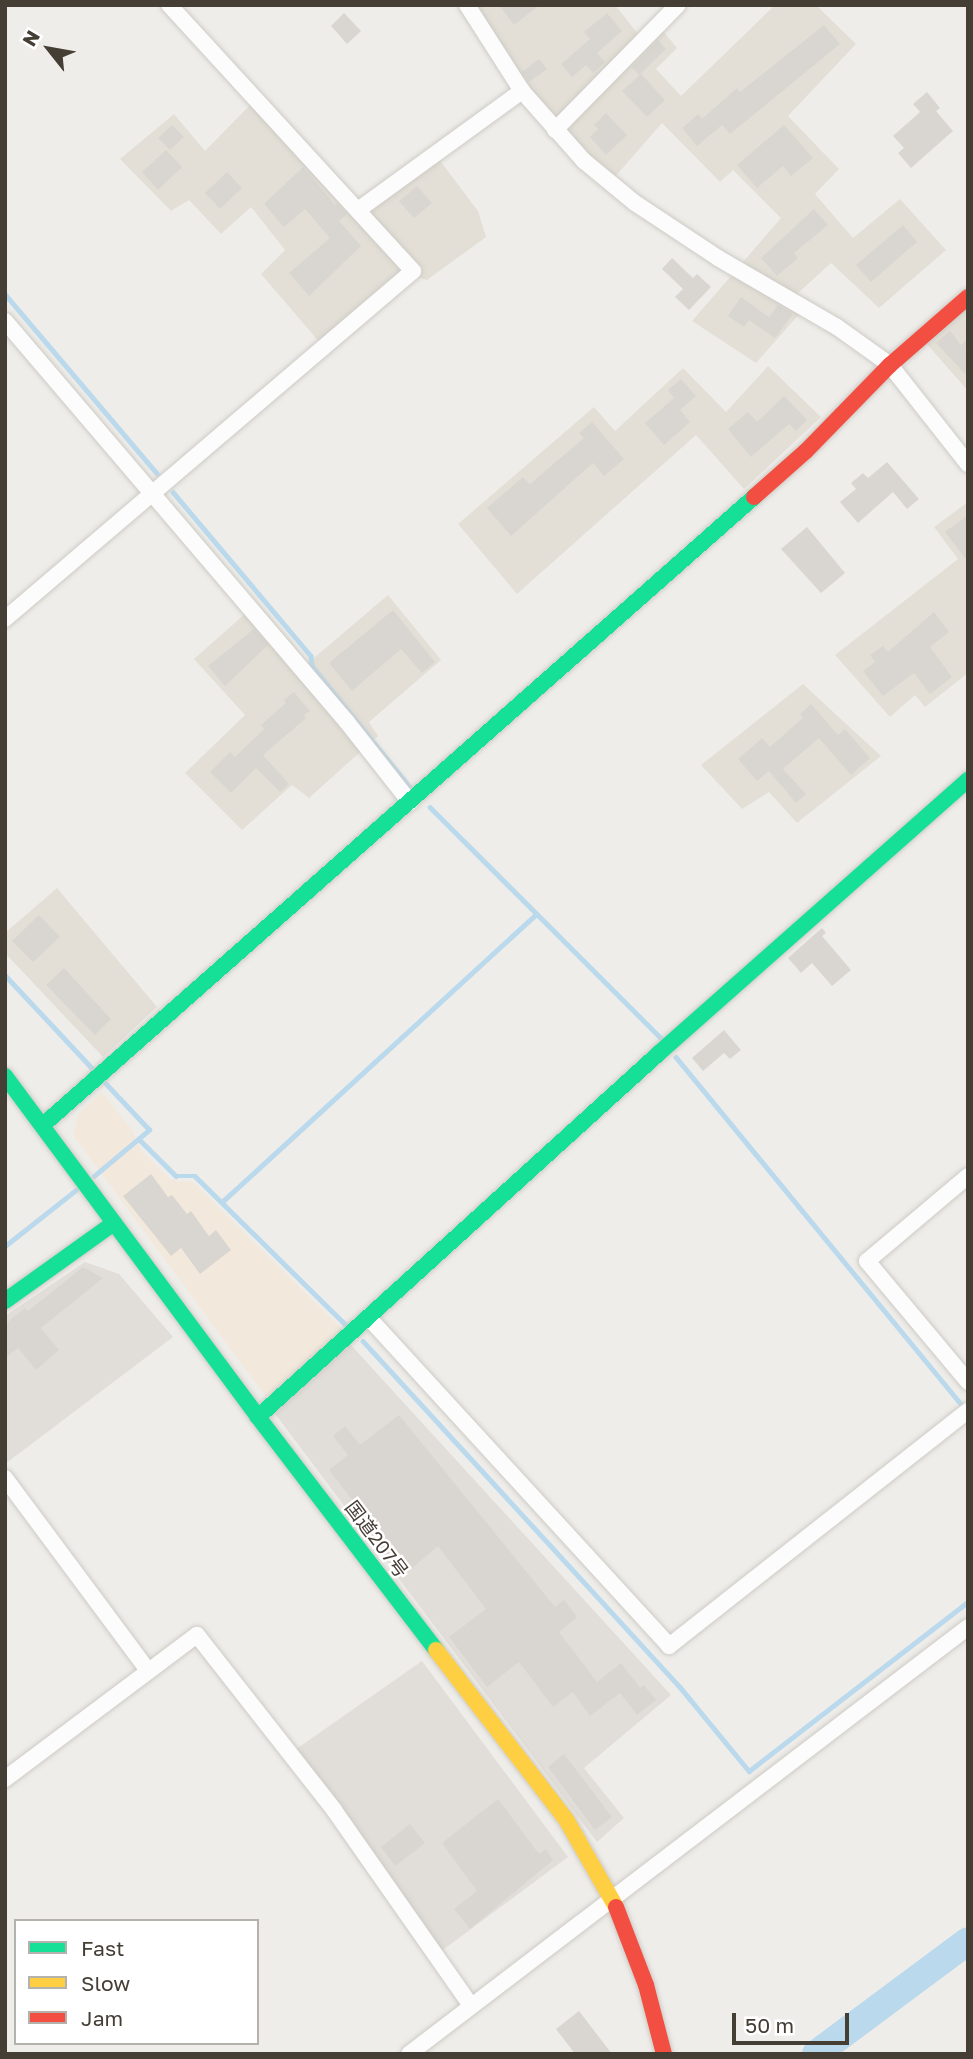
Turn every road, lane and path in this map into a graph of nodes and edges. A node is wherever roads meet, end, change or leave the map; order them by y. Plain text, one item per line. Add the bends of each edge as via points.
1 (169, 5) edge
2 (467, 5) edge
3 (678, 5) edge
4 (522, 91) junction
5 (555, 130) junction
6 (358, 210) junction
7 (968, 297) edge
8 (5, 321) edge
9 (890, 365) junction
10 (968, 464) edge
11 (152, 493) junction
12 (5, 619) edge
13 (968, 780) edge
14 (410, 802) junction
15 (5, 1076) edge
16 (43, 1125) junction
17 (968, 1176) edge
18 (114, 1223) junction
19 (5, 1301) edge
20 (368, 1317) junction
21 (968, 1382) edge
22 (968, 1411) edge
23 (258, 1417) junction
24 (5, 1478) edge
25 (968, 1627) edge
26 (147, 1670) junction
27 (5, 1779) edge
28 (613, 1900) junction
29 (471, 2006) junction
30 (409, 2054) edge
31 (664, 2054) edge

1 - 6 street
2 - 4 street
3 - 5 street
4 - 5 street
4 - 6 street
5 - 9 street via 635,203 837,327
6 - 11 street via 413,271
7 - 9 main road
8 - 11 street
9 - 10 street
9 - 14 main road via 806,451
11 - 12 street
11 - 14 street
13 - 20 main road
14 - 16 main road
15 - 16 main road, 国道207号
16 - 18 main road, 国道207号
17 - 21 street via 867,1261
18 - 19 main road
18 - 23 main road, 国道207号
20 - 22 street via 669,1646
20 - 23 main road
23 - 28 main road, 国道207号 via 566,1821
24 - 26 street
25 - 28 street
26 - 27 street
26 - 29 street via 197,1635 334,1810
28 - 29 street
28 - 31 main road, 国道207号 via 646,1985
29 - 30 street

